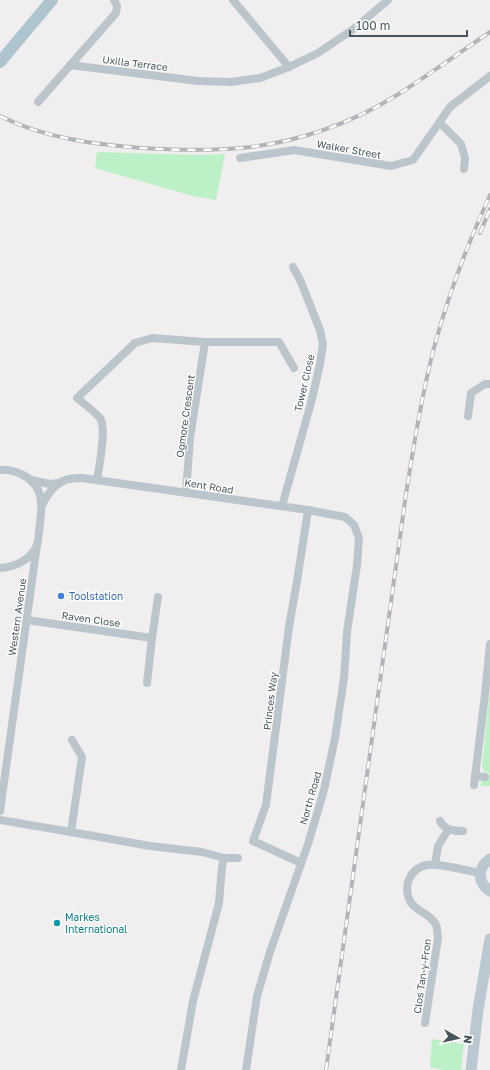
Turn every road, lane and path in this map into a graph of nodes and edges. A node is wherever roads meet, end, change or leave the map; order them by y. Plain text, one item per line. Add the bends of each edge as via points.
1 (52, 0) edge
2 (114, 0) edge
3 (233, 0) edge
4 (388, 0) edge
5 (0, 62) edge
6 (70, 65) junction
7 (289, 67) junction
8 (490, 76) edge
9 (38, 102) dead end
10 (440, 123) junction
11 (240, 158) dead end
12 (464, 169) dead end
13 (293, 267) dead end
14 (205, 342) junction
15 (294, 368) dead end
16 (490, 384) edge
17 (468, 416) dead end
18 (0, 470) edge
19 (31, 480) junction
20 (97, 480) junction
21 (59, 483) junction
22 (186, 493) junction
23 (42, 505) junction
24 (282, 506) junction
25 (308, 510) junction
26 (354, 526) joint
27 (37, 545) junction
28 (0, 568) edge
29 (158, 597) dead end
30 (27, 620) junction
31 (152, 638) junction
32 (490, 644) edge
33 (147, 683) dead end
34 (488, 695) edge
35 (72, 740) dead end
36 (475, 776) junction
37 (485, 778) dead end
38 (474, 785) dead end
39 (0, 811) edge
40 (0, 820) edge
41 (440, 821) dead end
42 (448, 830) junction
43 (463, 831) dead end
44 (71, 832) junction
45 (224, 858) junction
46 (238, 858) dead end
47 (490, 859) edge
48 (301, 863) junction
49 (435, 864) junction
50 (480, 873) junction
51 (490, 891) edge
52 (490, 939) edge
53 (425, 1023) dead end
54 (181, 1070) edge
55 (246, 1070) edge
56 (471, 1070) edge

1 - 5 main road
2 - 6 street via 118,6 116,13
3 - 7 street
4 - 7 street, Uxilla Terrace via 355,28 318,53
6 - 7 street, Uxilla Terrace via 198,81 232,82 260,78
6 - 9 street
8 - 10 street, Walker Street via 450,107
10 - 11 street, Walker Street via 413,160 391,166 294,150
10 - 12 street via 460,144 465,158
13 - 24 street, Tower Close via 320,330 323,344 311,403
14 - 15 street via 279,342
14 - 20 street via 152,338 135,343 77,398 100,418 103,426
14 - 22 street, Ogmore Crescent via 190,438
16 - 17 street via 485,384 471,393
18 - 19 street, Kent Road via 15,471
19 - 21 street, Kent Road
19 - 23 street via 40,494
20 - 21 street, Kent Road via 71,478
20 - 22 street, Kent Road
21 - 23 street via 46,496
22 - 24 street, Kent Road
23 - 27 street, Western Avenue
24 - 25 street, Kent Road
25 - 26 street, Kent Road via 344,517
25 - 48 street, Princes Way via 289,627 266,805 254,841
26 - 48 street, North Road via 359,538 357,565 335,738 324,790
27 - 28 street via 19,564
27 - 30 street, Western Avenue
29 - 31 street
30 - 31 street, Raven Close
30 - 39 street, Western Avenue
31 - 33 street
32 - 34 street
34 - 36 street
35 - 44 street via 82,757
36 - 37 street
36 - 38 street
40 - 44 street
41 - 42 street
42 - 43 street
42 - 49 street via 438,846
44 - 45 street via 202,852
45 - 46 street
45 - 54 street via 219,903 193,1001
47 - 50 main road
48 - 55 street, North Road via 257,996
49 - 50 street, Clos Tan-y-Fron
49 - 53 street, Clos Tan-y-Fron via 420,867 413,873 407,890 407,895 415,908 428,916 437,926 438,938
50 - 51 main road via 484,887
52 - 56 main road

